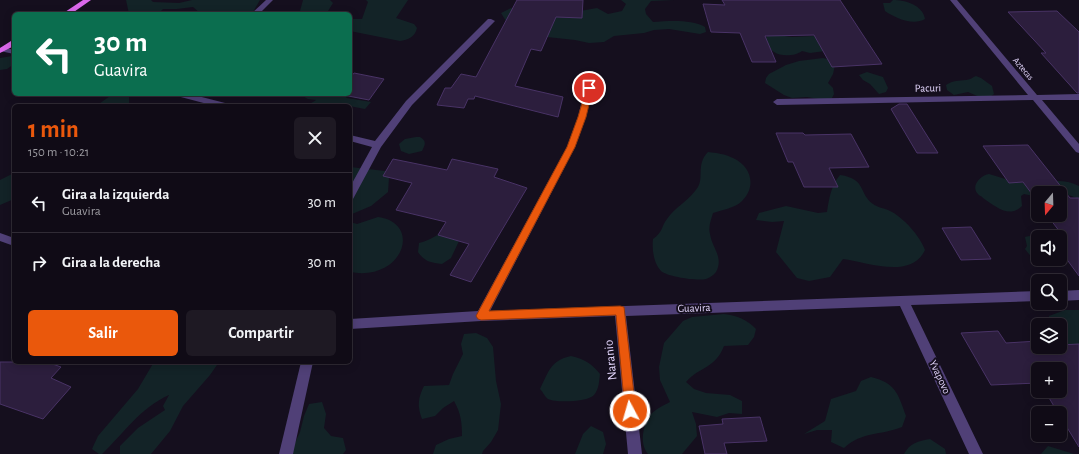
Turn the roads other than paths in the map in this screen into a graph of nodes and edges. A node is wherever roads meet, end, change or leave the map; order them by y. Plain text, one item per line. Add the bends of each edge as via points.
1 (88, 0) edge
2 (270, 0) edge
3 (953, 0) edge
4 (69, 12) edge
5 (257, 12) edge
6 (491, 21) dead end
7 (12, 44) edge
8 (1, 50) edge
9 (12, 52) edge
10 (589, 88) dead end
11 (188, 96) edge
12 (1033, 97) junction
13 (1079, 97) edge
14 (777, 102) dead end
15 (218, 104) edge
16 (352, 138) edge
17 (378, 145) junction
18 (1079, 150) edge
19 (352, 192) edge
20 (0, 237) edge
21 (12, 241) edge
22 (1079, 295) edge
23 (1031, 296) edge
24 (1067, 296) edge
25 (903, 300) junction
26 (620, 310) junction
27 (481, 316) junction
28 (352, 324) edge
29 (307, 364) edge
30 (286, 454) edge
31 (635, 454) edge
32 (976, 454) edge

1 - 4 main road
2 - 5 street
3 - 12 street, Aztecas
6 - 17 street via 409,103
7 - 8 main road
8 - 9 street
10 - 27 street via 571,147
11 - 15 street
12 - 13 street, Pacuri
12 - 14 street, Pacuri
12 - 18 street, Aztecas
16 - 17 street
17 - 19 street
20 - 21 street
22 - 24 street
23 - 25 street, Guavira
25 - 26 street, Guavira
25 - 32 street, Yvapovo
26 - 27 street, Guavira
26 - 31 street, Naranio
27 - 28 street, Guavira
29 - 30 street

